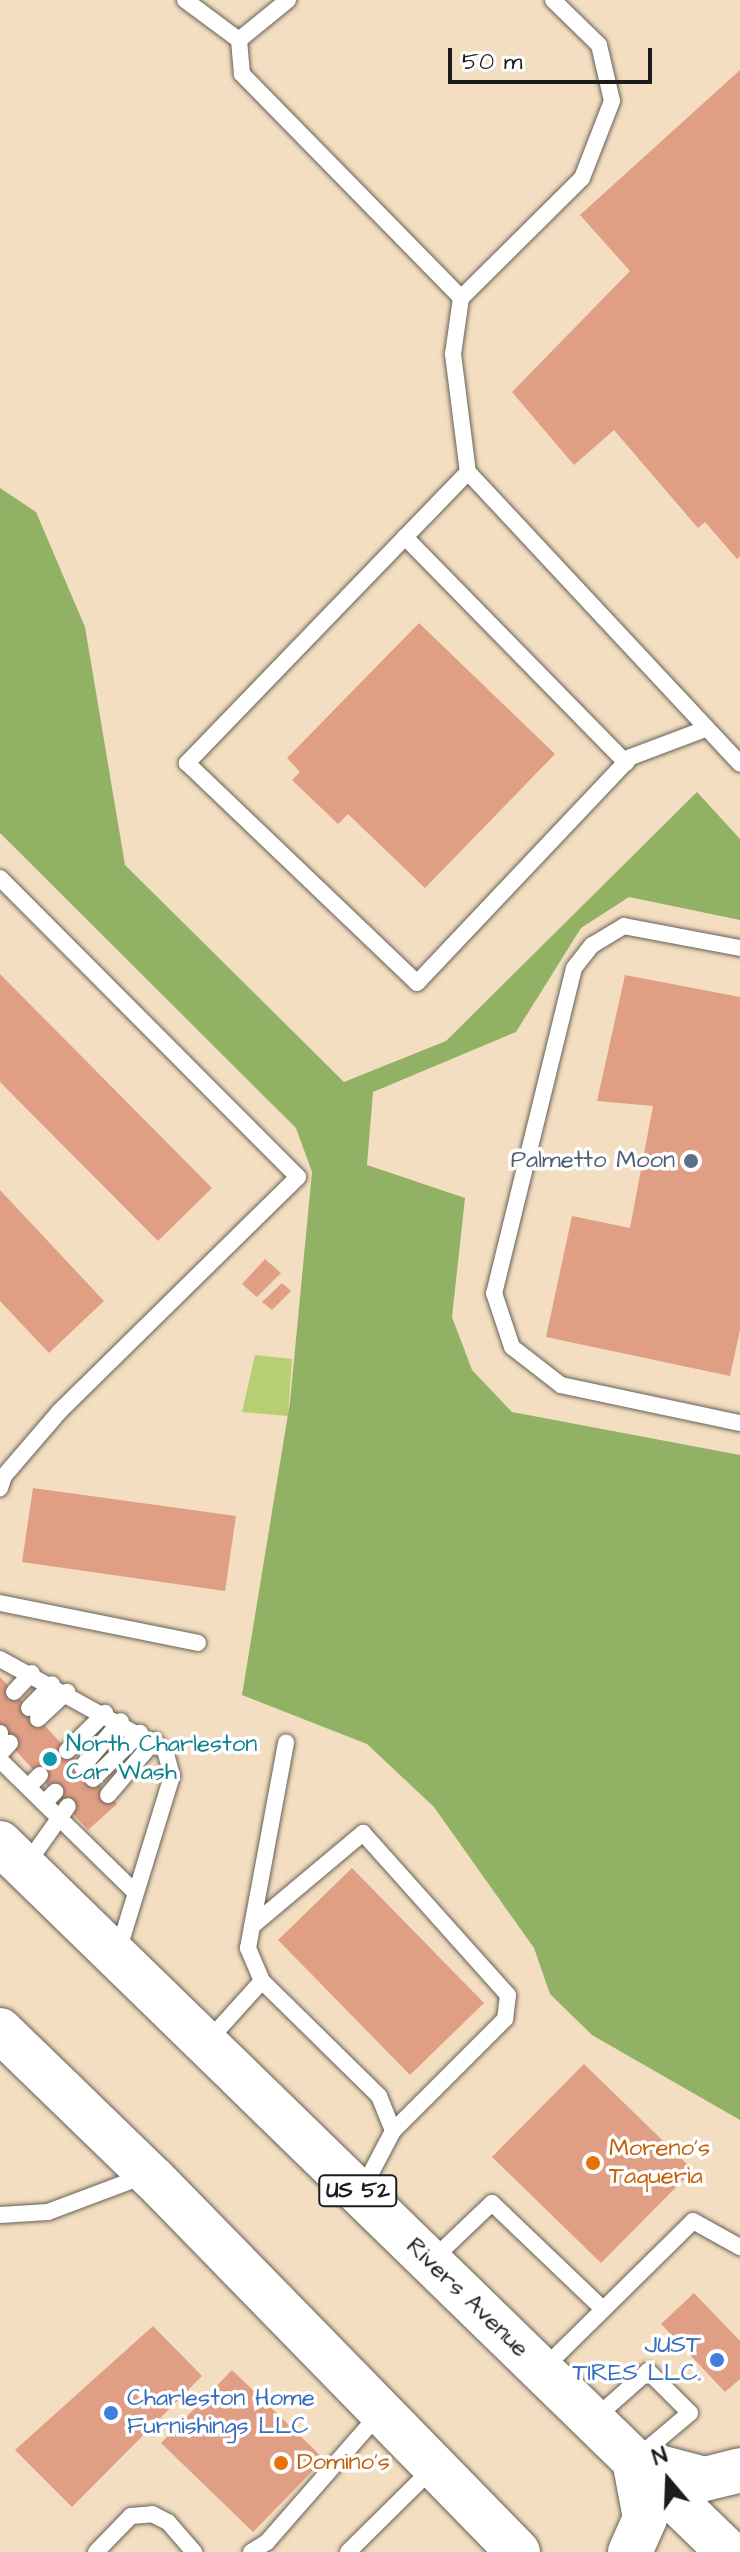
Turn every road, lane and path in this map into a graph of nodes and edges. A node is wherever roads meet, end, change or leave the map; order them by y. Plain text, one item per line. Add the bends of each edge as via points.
1 (185, 0) edge
2 (288, 0) edge
3 (553, 0) edge
4 (239, 40) junction
5 (461, 298) junction
6 (468, 472) junction
7 (405, 537) junction
8 (705, 729) junction
9 (626, 763) junction
10 (740, 764) edge
11 (0, 878) edge
12 (740, 948) edge
13 (740, 1423) edge
14 (0, 1488) edge
15 (0, 1603) edge
16 (198, 1643) dead end
17 (8, 1662) edge
18 (32, 1673) junction
19 (1, 1678) edge
20 (60, 1688) junction
21 (14, 1692) dead end
22 (105, 1713) junction
23 (33, 1714) dead end
24 (121, 1721) junction
25 (148, 1737) junction
26 (286, 1742) dead end
27 (2, 1745) edge
28 (67, 1751) dead end
29 (108, 1795) dead end
30 (63, 1812) junction
31 (7, 1851) edge
32 (135, 1892) junction
33 (252, 1926) junction
34 (116, 1956) junction
35 (262, 1981) junction
36 (0, 2030) edge
37 (206, 2043) junction
38 (393, 2131) junction
39 (149, 2174) junction
40 (361, 2194) junction
41 (0, 2215) edge
42 (740, 2247) edge
43 (430, 2261) junction
44 (603, 2309) junction
45 (542, 2370) junction
46 (381, 2412) junction
47 (593, 2420) junction
48 (634, 2460) junction
49 (433, 2467) junction
50 (740, 2470) edge
51 (517, 2547) edge
52 (96, 2552) edge
53 (194, 2552) edge
54 (251, 2552) edge
55 (348, 2552) edge
56 (630, 2552) edge
57 (728, 2552) edge

1 - 4 lane
2 - 4 lane
3 - 5 lane via 599,45 612,101 582,178
4 - 5 lane via 242,74
5 - 6 lane via 453,354
6 - 7 lane
6 - 8 lane
7 - 9 lane
7 - 9 lane via 187,763 417,983
8 - 9 lane
8 - 10 lane
11 - 14 lane via 298,1177 59,1412 4,1476
12 - 13 lane via 624,926 592,945 574,968 494,1293 512,1347 561,1385
15 - 16 lane
17 - 18 lane
17 - 19 lane
18 - 20 lane
18 - 21 lane
20 - 22 lane
20 - 23 lane
22 - 24 lane
22 - 28 lane
24 - 25 lane
24 - 25 lane via 87,1773
25 - 29 lane
25 - 32 lane via 165,1750 172,1776
26 - 33 lane
27 - 30 lane
30 - 31 lane
30 - 32 lane
31 - 34 main road, Rivers Avenue / US 52
32 - 34 lane
33 - 35 lane via 248,1948
33 - 38 lane via 363,1833 508,1995 505,2019
34 - 37 main road, Rivers Avenue / US 52
35 - 37 lane
35 - 38 lane via 379,2096
36 - 39 main road
37 - 40 main road, Rivers Avenue / US 52
38 - 40 lane
39 - 41 lane via 48,2212
39 - 46 main road
40 - 43 main road, Rivers Avenue / US 52
42 - 44 lane via 693,2221
43 - 44 lane via 492,2203
43 - 45 main road, Rivers Avenue / US 52
44 - 45 lane
45 - 47 main road, Rivers Avenue / US 52
46 - 49 main road
46 - 54 lane via 267,2542
47 - 48 main road, Rivers Avenue / US 52
47 - 48 lane via 648,2371 690,2413
48 - 50 main road via 705,2479
48 - 56 main road via 645,2518
48 - 57 main road, Rivers Avenue / US 52
49 - 51 main road
49 - 55 lane
52 - 53 lane via 131,2516 152,2514 168,2522

